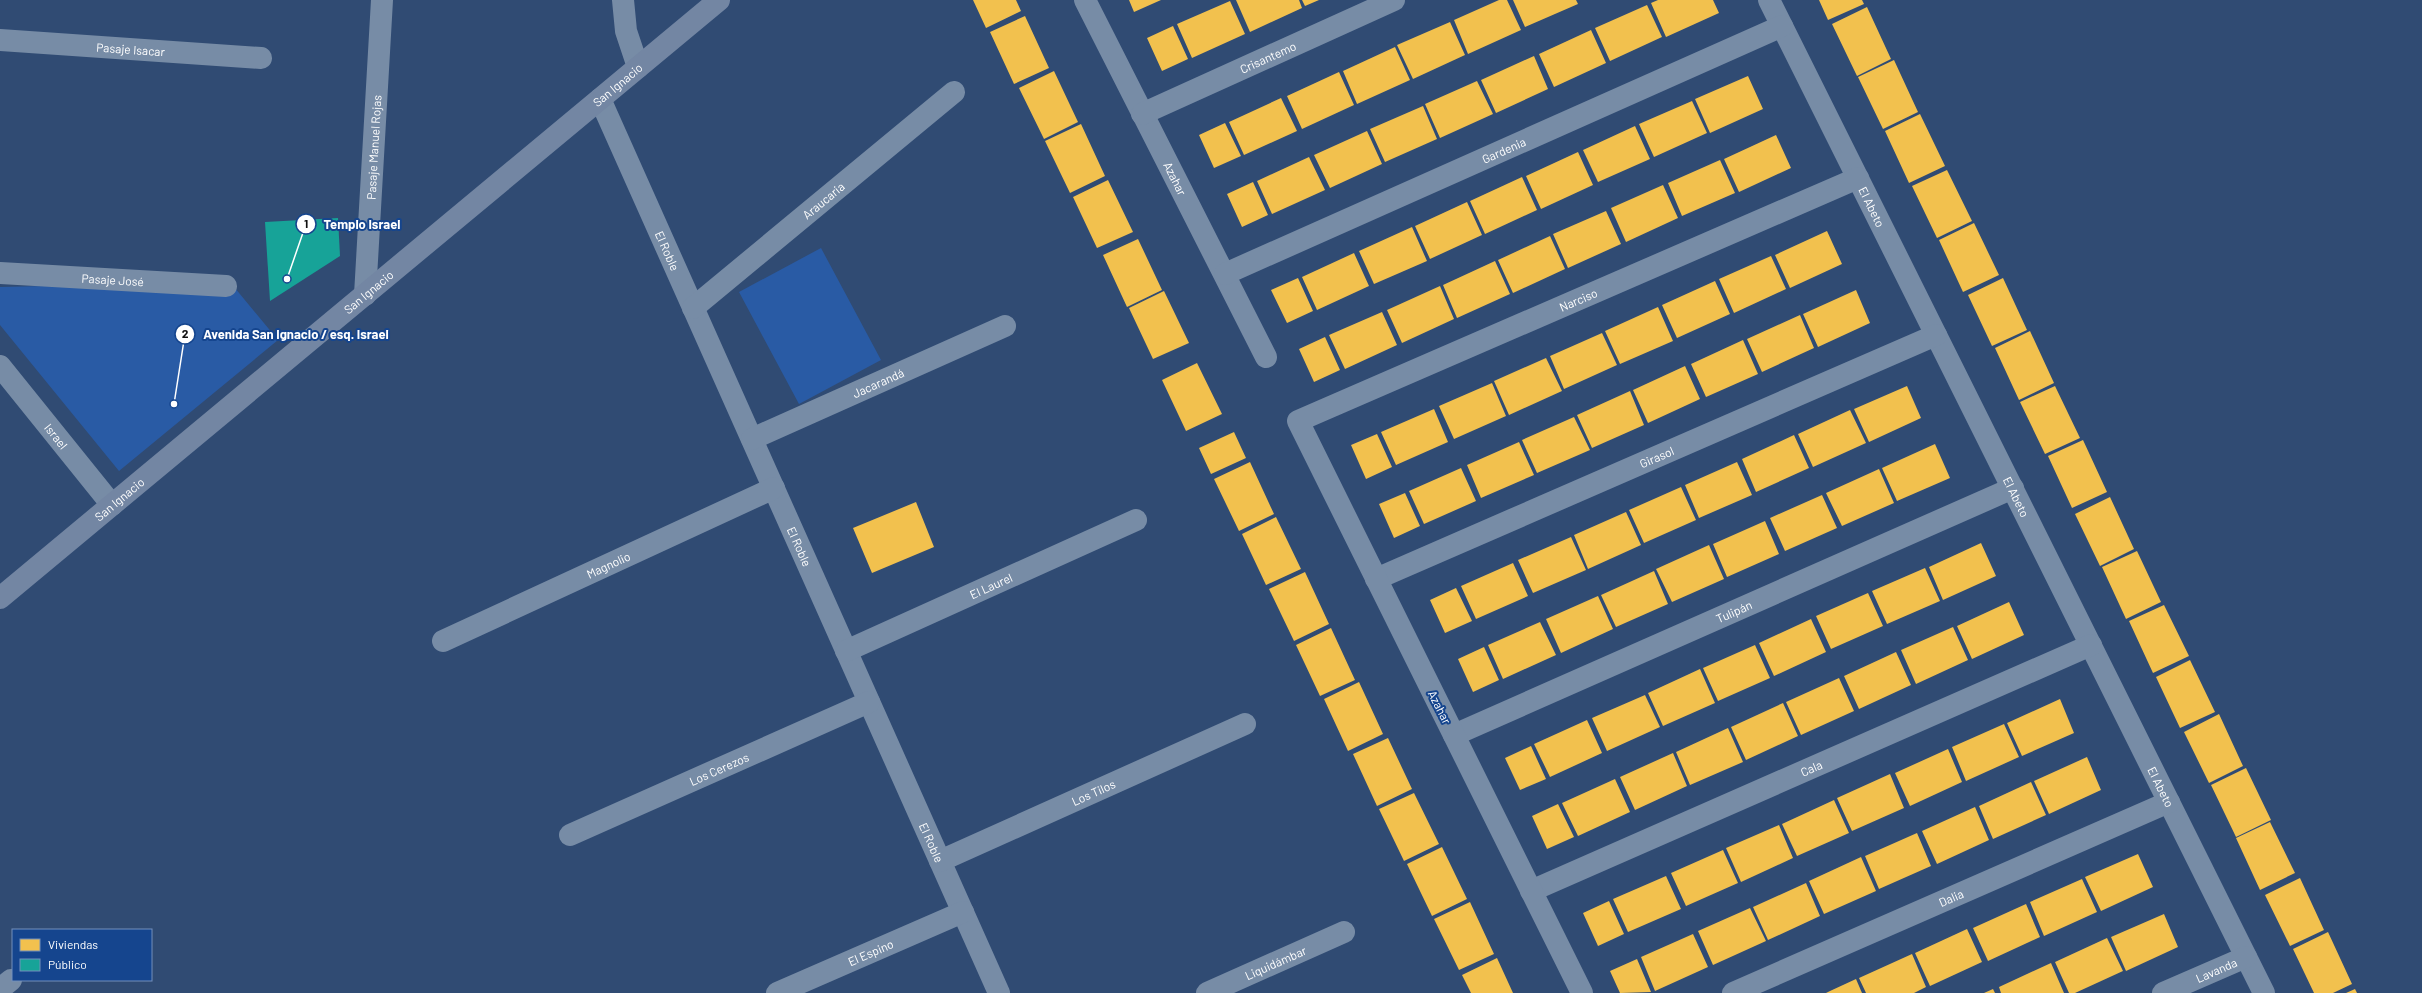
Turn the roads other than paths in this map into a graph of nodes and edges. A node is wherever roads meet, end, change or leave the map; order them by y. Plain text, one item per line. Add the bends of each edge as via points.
1 (382, 0) edge
2 (622, 0) edge
3 (719, 0) edge
4 (1085, 0) edge
5 (1394, 0) edge
6 (1769, 0) edge
7 (1782, 26) junction
8 (0, 40) edge
9 (261, 58) dead end
10 (638, 67) junction
11 (954, 92) dead end
12 (600, 99) junction
13 (1142, 114) junction
14 (1858, 178) junction
15 (0, 273) edge
16 (1225, 274) junction
17 (226, 286) dead end
18 (365, 295) junction
19 (693, 308) junction
20 (1005, 326) dead end
21 (1936, 335) junction
22 (1266, 357) dead end
23 (0, 366) edge
24 (1298, 421) joint
25 (752, 439) junction
26 (774, 488) junction
27 (2013, 488) junction
28 (112, 505) junction
29 (1136, 520) dead end
30 (1376, 579) junction
31 (0, 598) edge
32 (443, 641) dead end
33 (2091, 645) junction
34 (846, 651) junction
35 (869, 702) junction
36 (1245, 724) dead end
37 (1454, 736) junction
38 (2169, 802) junction
39 (570, 835) dead end
40 (940, 861) junction
41 (1531, 891) junction
42 (963, 912) junction
43 (1344, 932) dead end
44 (2246, 957) junction
45 (778, 993) edge
46 (999, 993) edge
47 (1207, 993) edge
48 (1582, 993) edge
49 (1733, 993) edge
50 (2163, 993) edge
51 (2264, 993) edge

1 - 18 street, Pasaje Manuel Rojas
2 - 10 street via 626,31
3 - 10 main road, San Ignacio
4 - 13 street, Azahar
5 - 13 street, Crisantemo
6 - 7 street, El Abeto
7 - 14 street, El Abeto
7 - 16 street, Gardenia
8 - 9 street, Pasaje Isacar
10 - 12 main road, San Ignacio
11 - 19 street, Araucaria
12 - 18 main road, San Ignacio
12 - 19 street, El Roble
13 - 16 street, Azahar
14 - 21 street, El Abeto
14 - 24 street, Narciso
15 - 17 street, Pasaje José
16 - 22 street, Azahar
18 - 28 main road, San Ignacio
19 - 25 street, El Roble
20 - 25 street, Jacarandá
21 - 27 street, El Abeto
21 - 30 street, Girasol
23 - 28 street, Israel
24 - 30 street, Azahar
25 - 26 street, El Roble
26 - 32 street, Magnolio
26 - 34 street, El Roble
27 - 33 street, El Abeto
27 - 37 street, Tulipán
28 - 31 main road, San Ignacio
29 - 34 street, El Laurel
30 - 37 street, Azahar
33 - 38 street, El Abeto
33 - 41 street, Cala
34 - 35 street, El Roble
35 - 39 street, Los Cerezos
35 - 40 street, El Roble
36 - 40 street, Los Tilos
37 - 41 street, Azahar
38 - 44 street, El Abeto
38 - 49 street, Dalia
40 - 42 street, El Roble
41 - 48 street, Azahar
42 - 45 street, El Espino
42 - 46 street, El Roble
43 - 47 street, Liquidámbar
44 - 50 street, Lavanda
44 - 51 street, El Abeto

